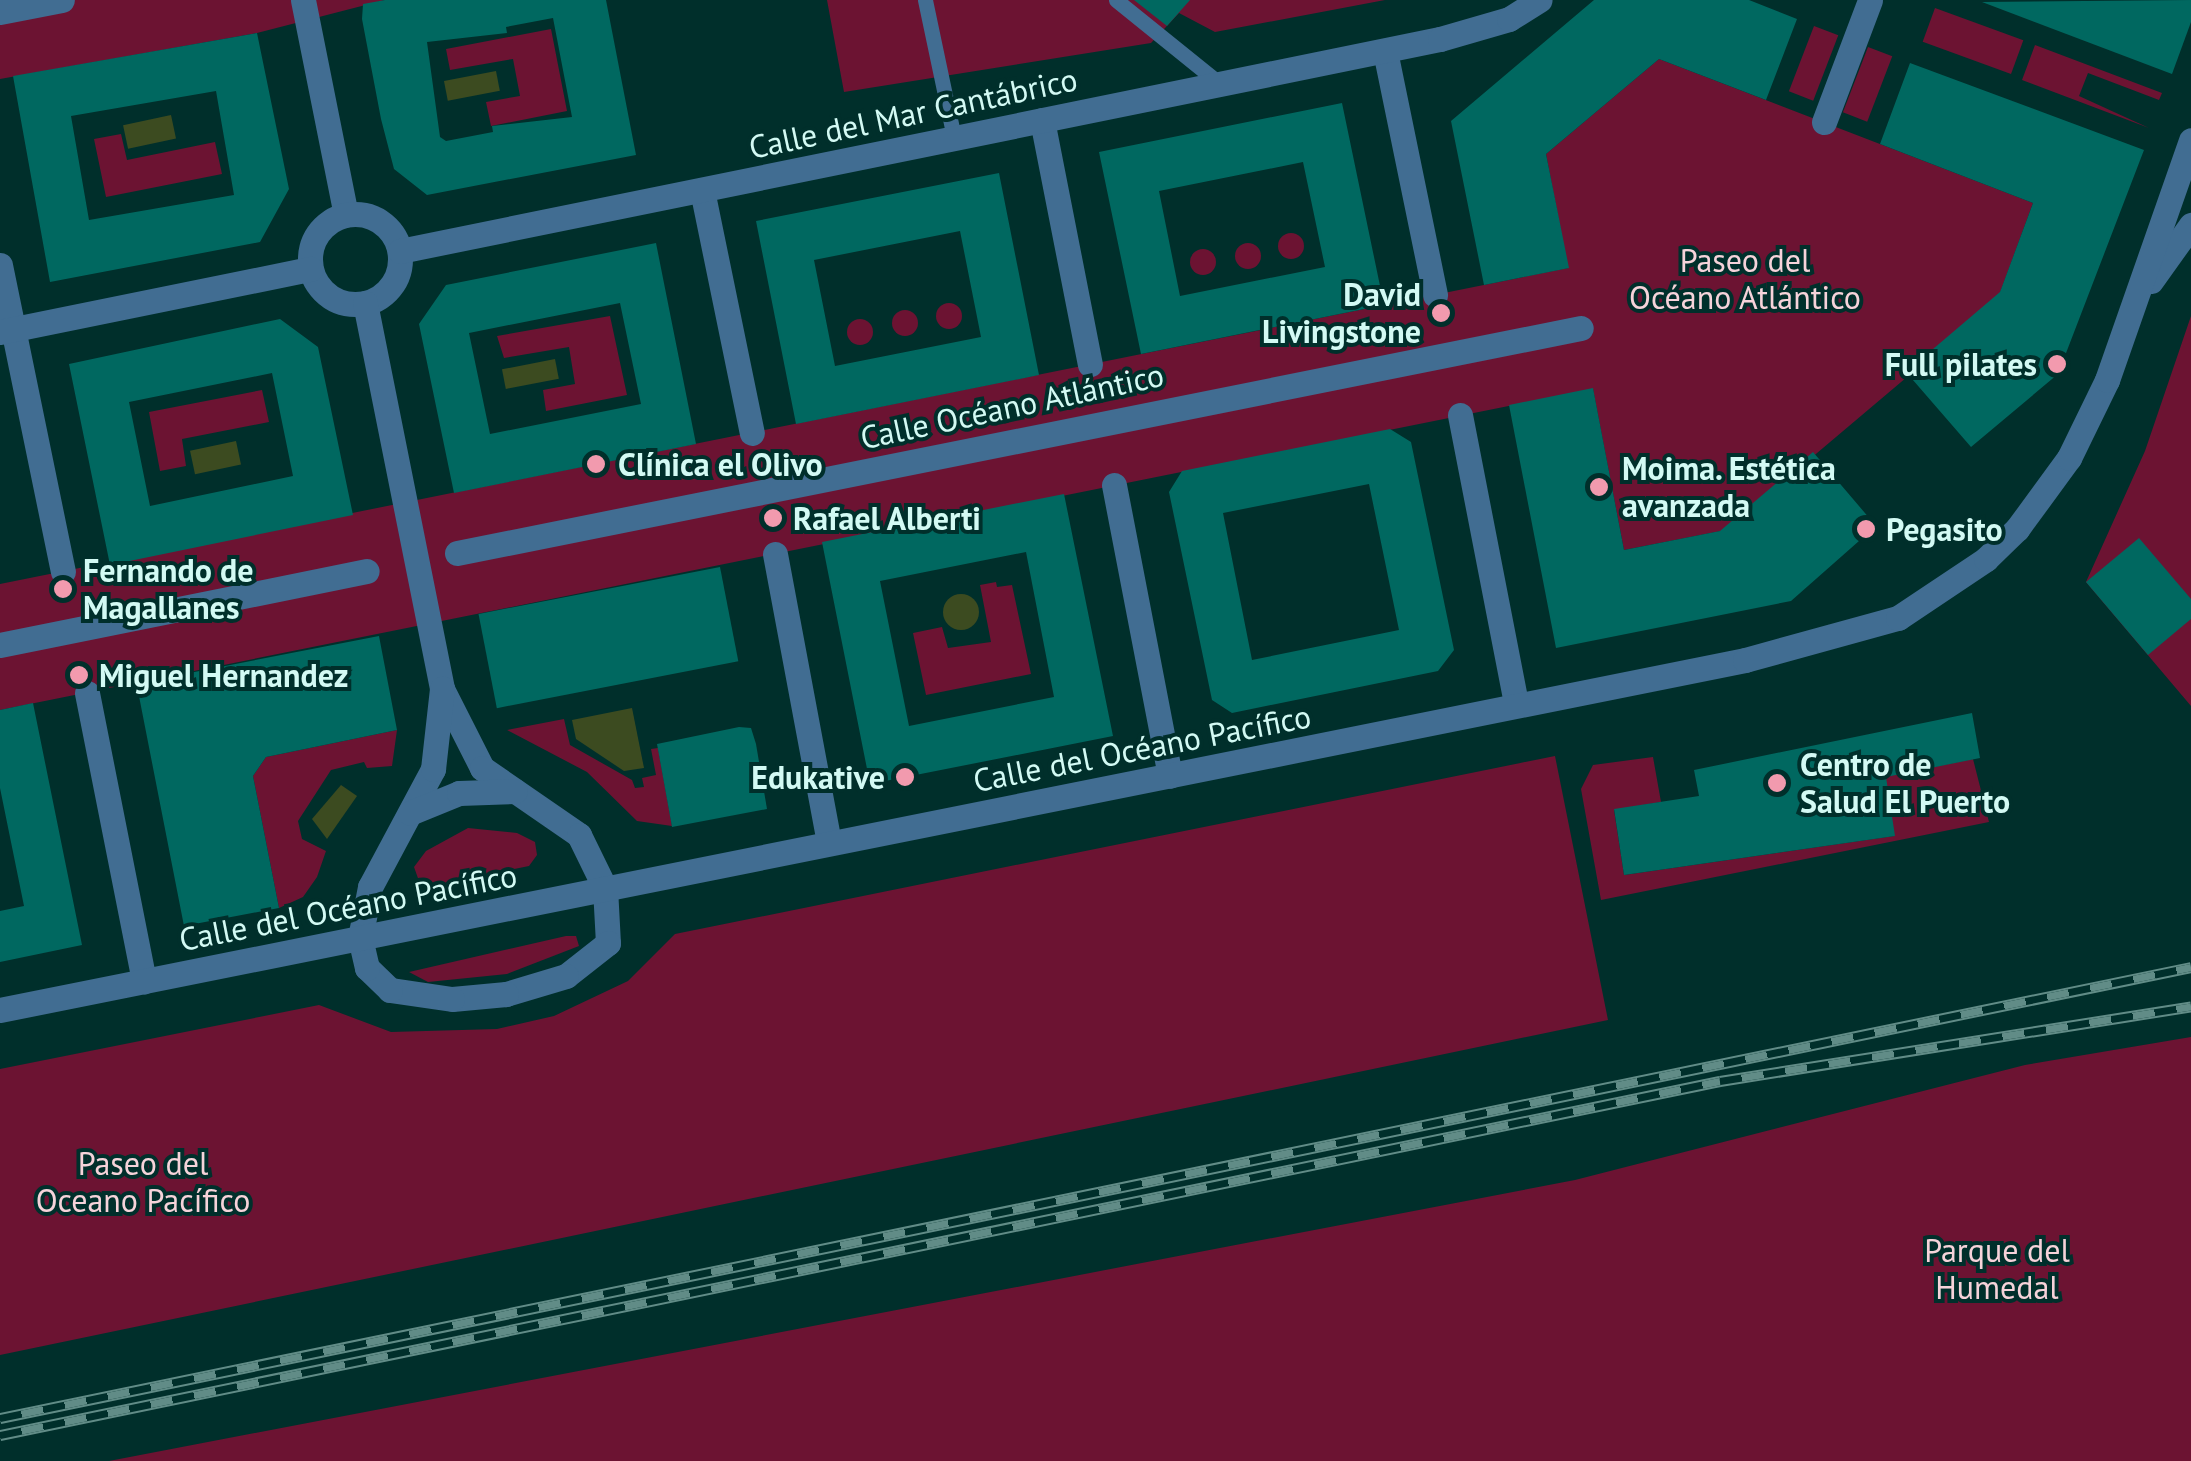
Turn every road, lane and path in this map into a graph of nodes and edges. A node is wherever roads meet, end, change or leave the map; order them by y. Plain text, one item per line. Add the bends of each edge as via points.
1 (62, 0) edge
2 (303, 0) edge
3 (925, 0) edge
4 (1116, 0) edge
5 (1502, 0) edge
6 (1540, 0) edge
7 (1870, 0) edge
8 (0, 12) edge
9 (1440, 40) junction
10 (1384, 51) junction
11 (1220, 84) junction
12 (1042, 120) junction
13 (1824, 122) dead end
14 (954, 138) junction
15 (2191, 140) edge
16 (702, 190) junction
17 (346, 215) junction
18 (2191, 224) edge
19 (400, 251) junction
20 (0, 265) edge
21 (311, 269) junction
22 (1435, 295) dead end
23 (365, 303) junction
24 (2134, 305) junction
25 (1581, 328) dead end
26 (7, 331) edge
27 (1090, 364) dead end
28 (1460, 415) dead end
29 (752, 433) dead end
30 (1114, 485) dead end
31 (456, 553) dead end
32 (775, 554) dead end
33 (367, 571) dead end
34 (64, 572) dead end
35 (0, 646) edge
36 (442, 688) junction
37 (87, 694) dead end
38 (1516, 704) junction
39 (1170, 776) junction
40 (515, 791) junction
41 (410, 814) junction
42 (829, 843) junction
43 (605, 888) junction
44 (360, 938) junction
45 (144, 982) junction
46 (0, 1010) edge

1 - 8 street
2 - 17 street
3 - 14 lane
4 - 11 lane
5 - 9 street, Calle del Mar Cantábrico
6 - 9 street, Calle del Mar Cantábrico via 1510,19
7 - 13 street
9 - 10 street, Calle del Mar Cantábrico
10 - 11 street, Calle del Mar Cantábrico
10 - 22 street
11 - 12 street, Calle del Mar Cantábrico
12 - 14 street, Calle del Mar Cantábrico
12 - 27 street
14 - 16 street, Calle del Mar Cantábrico
15 - 24 street, Calle del Océano Pacífico
16 - 19 street, Calle del Mar Cantábrico
16 - 29 street
17 - 19 street via 375,218
17 - 21 street via 322,229
18 - 24 street, Calle del Océano Pacífico
19 - 23 street via 390,289
20 - 26 street
21 - 23 street via 336,300
21 - 26 street
23 - 36 street
24 - 38 street, Calle del Océano Pacífico via 2088,423 2052,484 2018,528 1936,598 1859,632 1785,651
25 - 31 street, Calle Océano Atlántico
26 - 34 street
28 - 38 street
30 - 39 street
32 - 42 street
33 - 35 street
36 - 40 street via 476,760
36 - 41 street via 433,769
37 - 45 street
38 - 39 street, Calle del Océano Pacífico
39 - 42 street, Calle del Océano Pacífico
40 - 41 street via 459,793
40 - 43 street via 579,835
41 - 44 street via 376,866
42 - 43 street, Calle del Océano Pacífico
43 - 44 street, Calle del Océano Pacífico
43 - 44 street via 611,931 597,956 566,976 506,994 452,999 390,990 367,968
44 - 45 street, Calle del Océano Pacífico
45 - 46 street, Calle del Océano Pacífico

